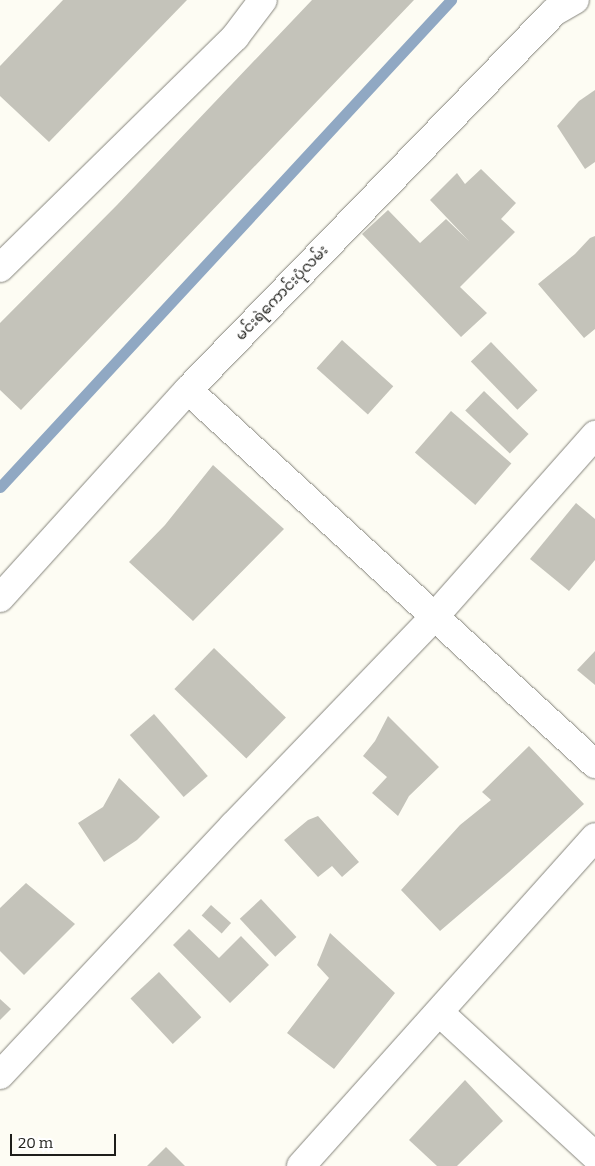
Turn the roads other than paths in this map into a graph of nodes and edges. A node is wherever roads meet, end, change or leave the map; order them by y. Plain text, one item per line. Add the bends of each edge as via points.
1 (263, 0) edge
2 (557, 4) edge
3 (0, 268) edge
4 (188, 390) junction
5 (595, 435) edge
6 (0, 598) edge
7 (435, 616) junction
8 (595, 764) edge
9 (595, 837) edge
10 (440, 1013) junction
11 (0, 1076) edge
12 (595, 1156) edge
13 (301, 1166) edge

1 - 3 street via 235,37
2 - 4 street, မင်းရဲကောင်းပုံလမ်း
4 - 6 street, မင်းရဲကောင်းပုံလမ်း
4 - 7 street
5 - 7 street
7 - 8 street
7 - 11 street
9 - 10 street
10 - 12 street
10 - 13 street

